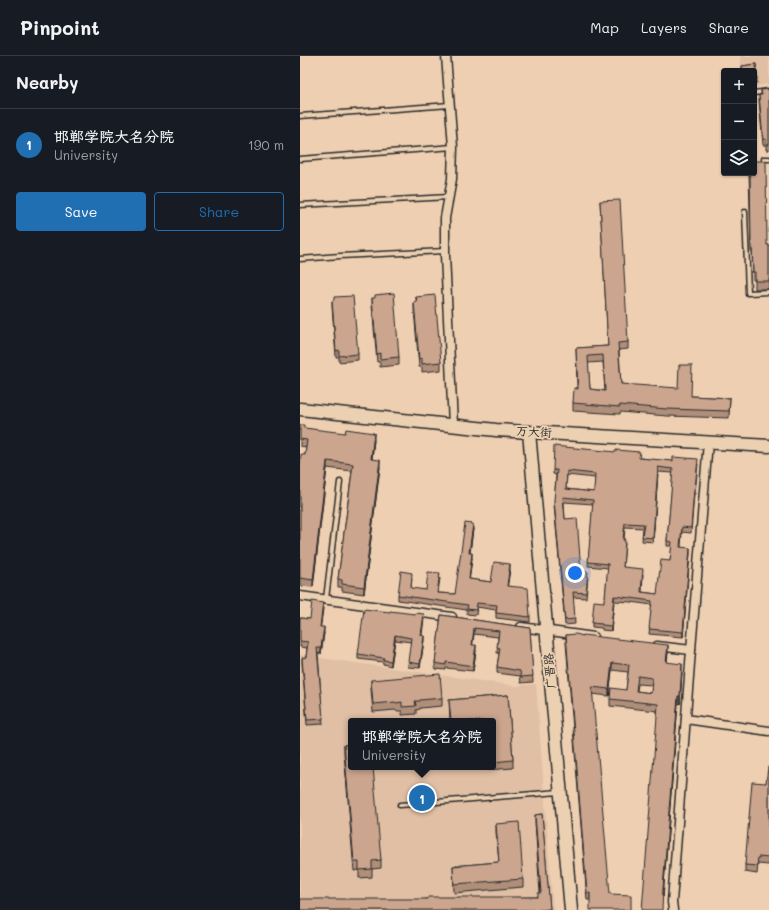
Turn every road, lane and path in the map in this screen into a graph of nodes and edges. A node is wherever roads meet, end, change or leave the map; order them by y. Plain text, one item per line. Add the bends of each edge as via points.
1 (446, 56) edge
2 (769, 91) edge
3 (757, 93) edge
4 (450, 105) junction
5 (300, 116) edge
6 (453, 147) junction
7 (300, 159) edge
8 (769, 159) edge
9 (764, 160) edge
10 (449, 197) junction
11 (300, 205) edge
12 (745, 212) dead end
13 (445, 251) junction
14 (300, 259) edge
15 (769, 292) edge
16 (300, 409) edge
17 (453, 425) junction
18 (529, 432) junction
19 (708, 442) junction
20 (769, 446) edge
21 (340, 482) dead end
22 (300, 596) edge
23 (326, 599) junction
24 (460, 618) edge
25 (515, 626) edge
26 (546, 630) junction
27 (600, 638) edge
28 (646, 644) edge
29 (691, 650) junction
30 (686, 719) junction
31 (769, 731) edge
32 (561, 792) junction
33 (400, 805) dead end
34 (571, 910) edge
35 (673, 910) edge

1 - 4 street
2 - 3 lane
4 - 5 lane
4 - 6 street
6 - 7 lane
6 - 10 street
8 - 9 lane
10 - 11 lane
10 - 13 street via 445,218
12 - 15 lane via 748,293
13 - 14 lane
13 - 17 street
16 - 17 street, 万大街
17 - 18 street, 万大街
18 - 19 street, 万大街
18 - 26 street, 广晋路
19 - 20 street, 万大街
19 - 29 street
21 - 23 lane
22 - 23 street
23 - 24 street
25 - 26 street
26 - 27 street
26 - 32 street, 广晋路
28 - 29 street
29 - 30 street
30 - 31 street
30 - 35 street
32 - 33 lane
32 - 34 street, 广晋路

